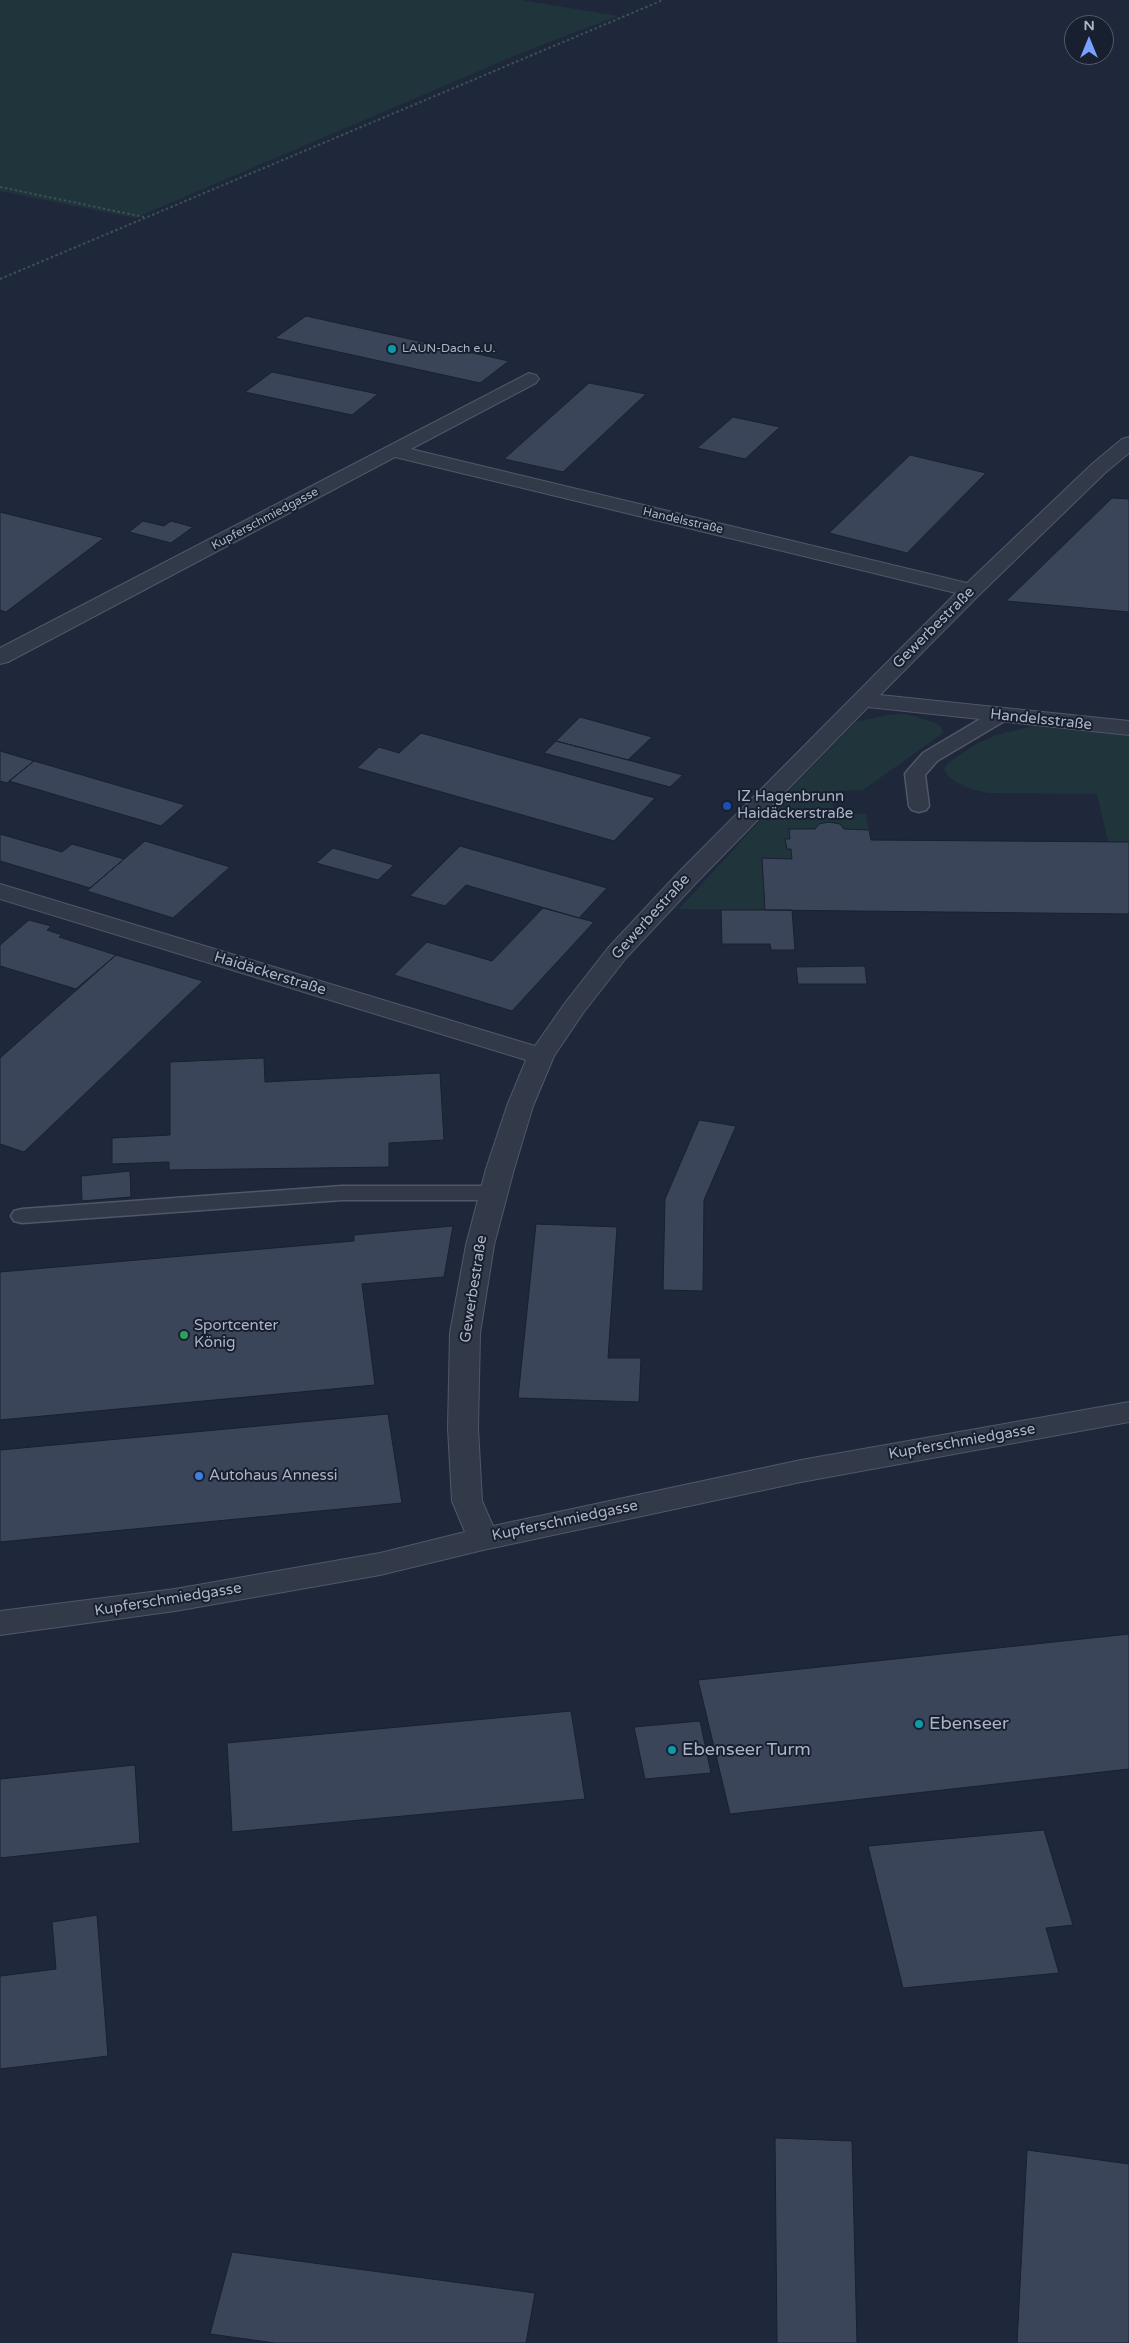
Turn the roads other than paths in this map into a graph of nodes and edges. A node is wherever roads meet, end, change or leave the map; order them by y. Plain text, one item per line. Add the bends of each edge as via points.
1 (529, 379) dead end
2 (1129, 443) edge
3 (394, 451) junction
4 (971, 590) junction
5 (0, 657) edge
6 (864, 700) junction
7 (999, 716) junction
8 (1129, 728) edge
9 (919, 806) dead end
10 (0, 890) edge
11 (541, 1056) junction
12 (494, 1193) junction
13 (22, 1216) dead end
14 (1129, 1412) edge
15 (483, 1539) junction
16 (0, 1623) edge

1 - 3 street, Kupferschmiedgasse
2 - 4 street, Gewerbestraße
3 - 4 street, Handelsstraße
3 - 5 street, Kupferschmiedgasse
4 - 6 street, Gewerbestraße
6 - 7 street, Handelsstraße
6 - 11 street, Gewerbestraße via 617,953
7 - 8 street, Handelsstraße
7 - 9 lane via 930,757 915,774
10 - 11 street, Haidäckerstraße
11 - 12 street, Gewerbestraße via 520,1106
12 - 13 lane via 342,1193
12 - 15 street, Gewerbestraße via 480,1245 465,1333 463,1428 468,1501
14 - 15 street, Kupferschmiedgasse via 801,1471
15 - 16 street, Kupferschmiedgasse via 380,1564 204,1595

